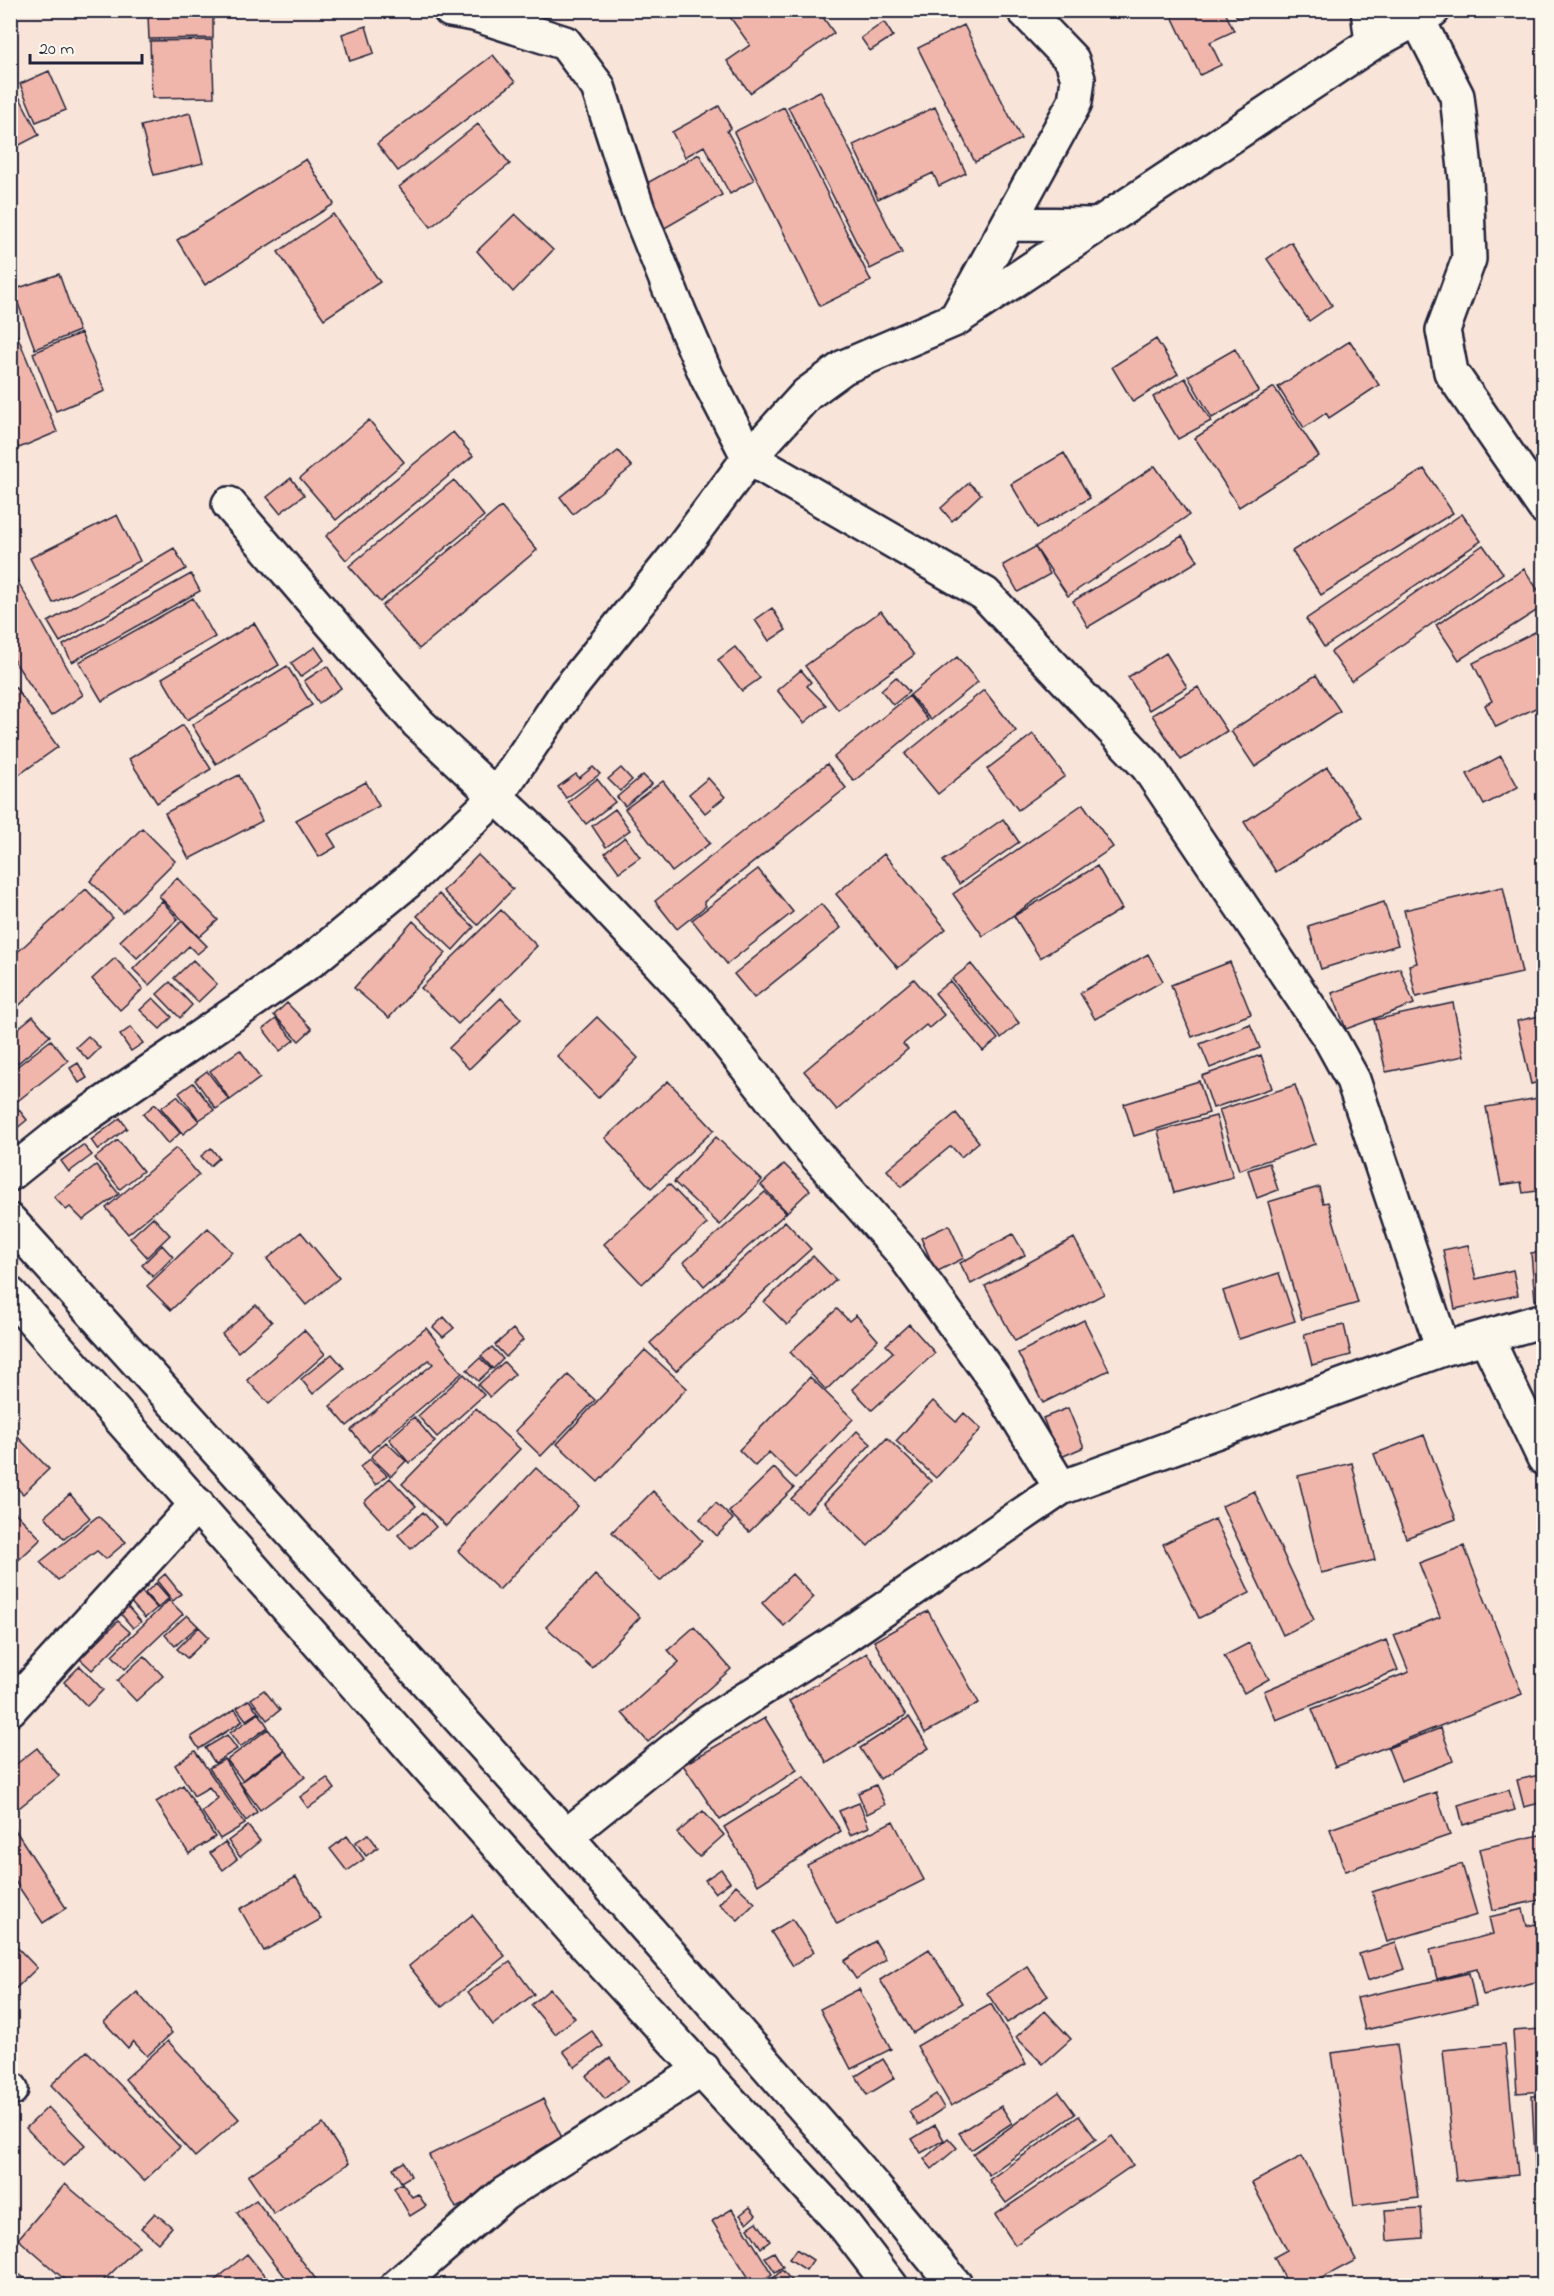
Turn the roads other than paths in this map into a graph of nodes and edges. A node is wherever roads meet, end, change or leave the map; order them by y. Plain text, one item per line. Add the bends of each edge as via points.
1 (450, 10) edge
2 (1024, 10) edge
3 (1368, 10) edge
4 (1425, 15) edge
5 (1372, 43) junction
6 (1009, 224) junction
7 (1097, 225) junction
8 (956, 319) junction
9 (749, 458) junction
10 (229, 504) dead end
11 (1544, 507) edge
12 (495, 798) junction
13 (10, 1174) edge
14 (10, 1221) edge
15 (10, 1294) edge
16 (1544, 1320) edge
17 (1486, 1337) junction
18 (1443, 1349) junction
19 (1544, 1458) edge
20 (1061, 1488) junction
21 (197, 1504) junction
22 (10, 1709) edge
23 (567, 1836) junction
24 (703, 2069) junction
25 (397, 2286) edge
26 (891, 2286) edge
27 (956, 2286) edge

1 - 9 street via 565,43 598,87 638,210 679,312
2 - 6 street via 1072,60 1078,79 1075,102
3 - 5 street
4 - 5 street
4 - 11 street via 1457,96 1466,178 1469,259 1443,330 1451,372
5 - 7 street
6 - 7 street
6 - 8 street
7 - 8 street
8 - 9 street via 844,367 807,394
9 - 12 street via 567,693
9 - 18 street via 985,594 1148,767 1353,1080
10 - 12 street via 418,723
12 - 13 street via 407,882 312,960 65,1130
12 - 20 street via 553,850 695,1001 812,1150 902,1252 997,1383
14 - 23 street
15 - 21 street
16 - 17 street
17 - 18 street
17 - 19 street
18 - 20 street
20 - 23 street via 845,1636 702,1727
21 - 22 street
21 - 24 street via 585,1944
23 - 27 street
24 - 25 street via 504,2194
24 - 26 street via 845,2226

